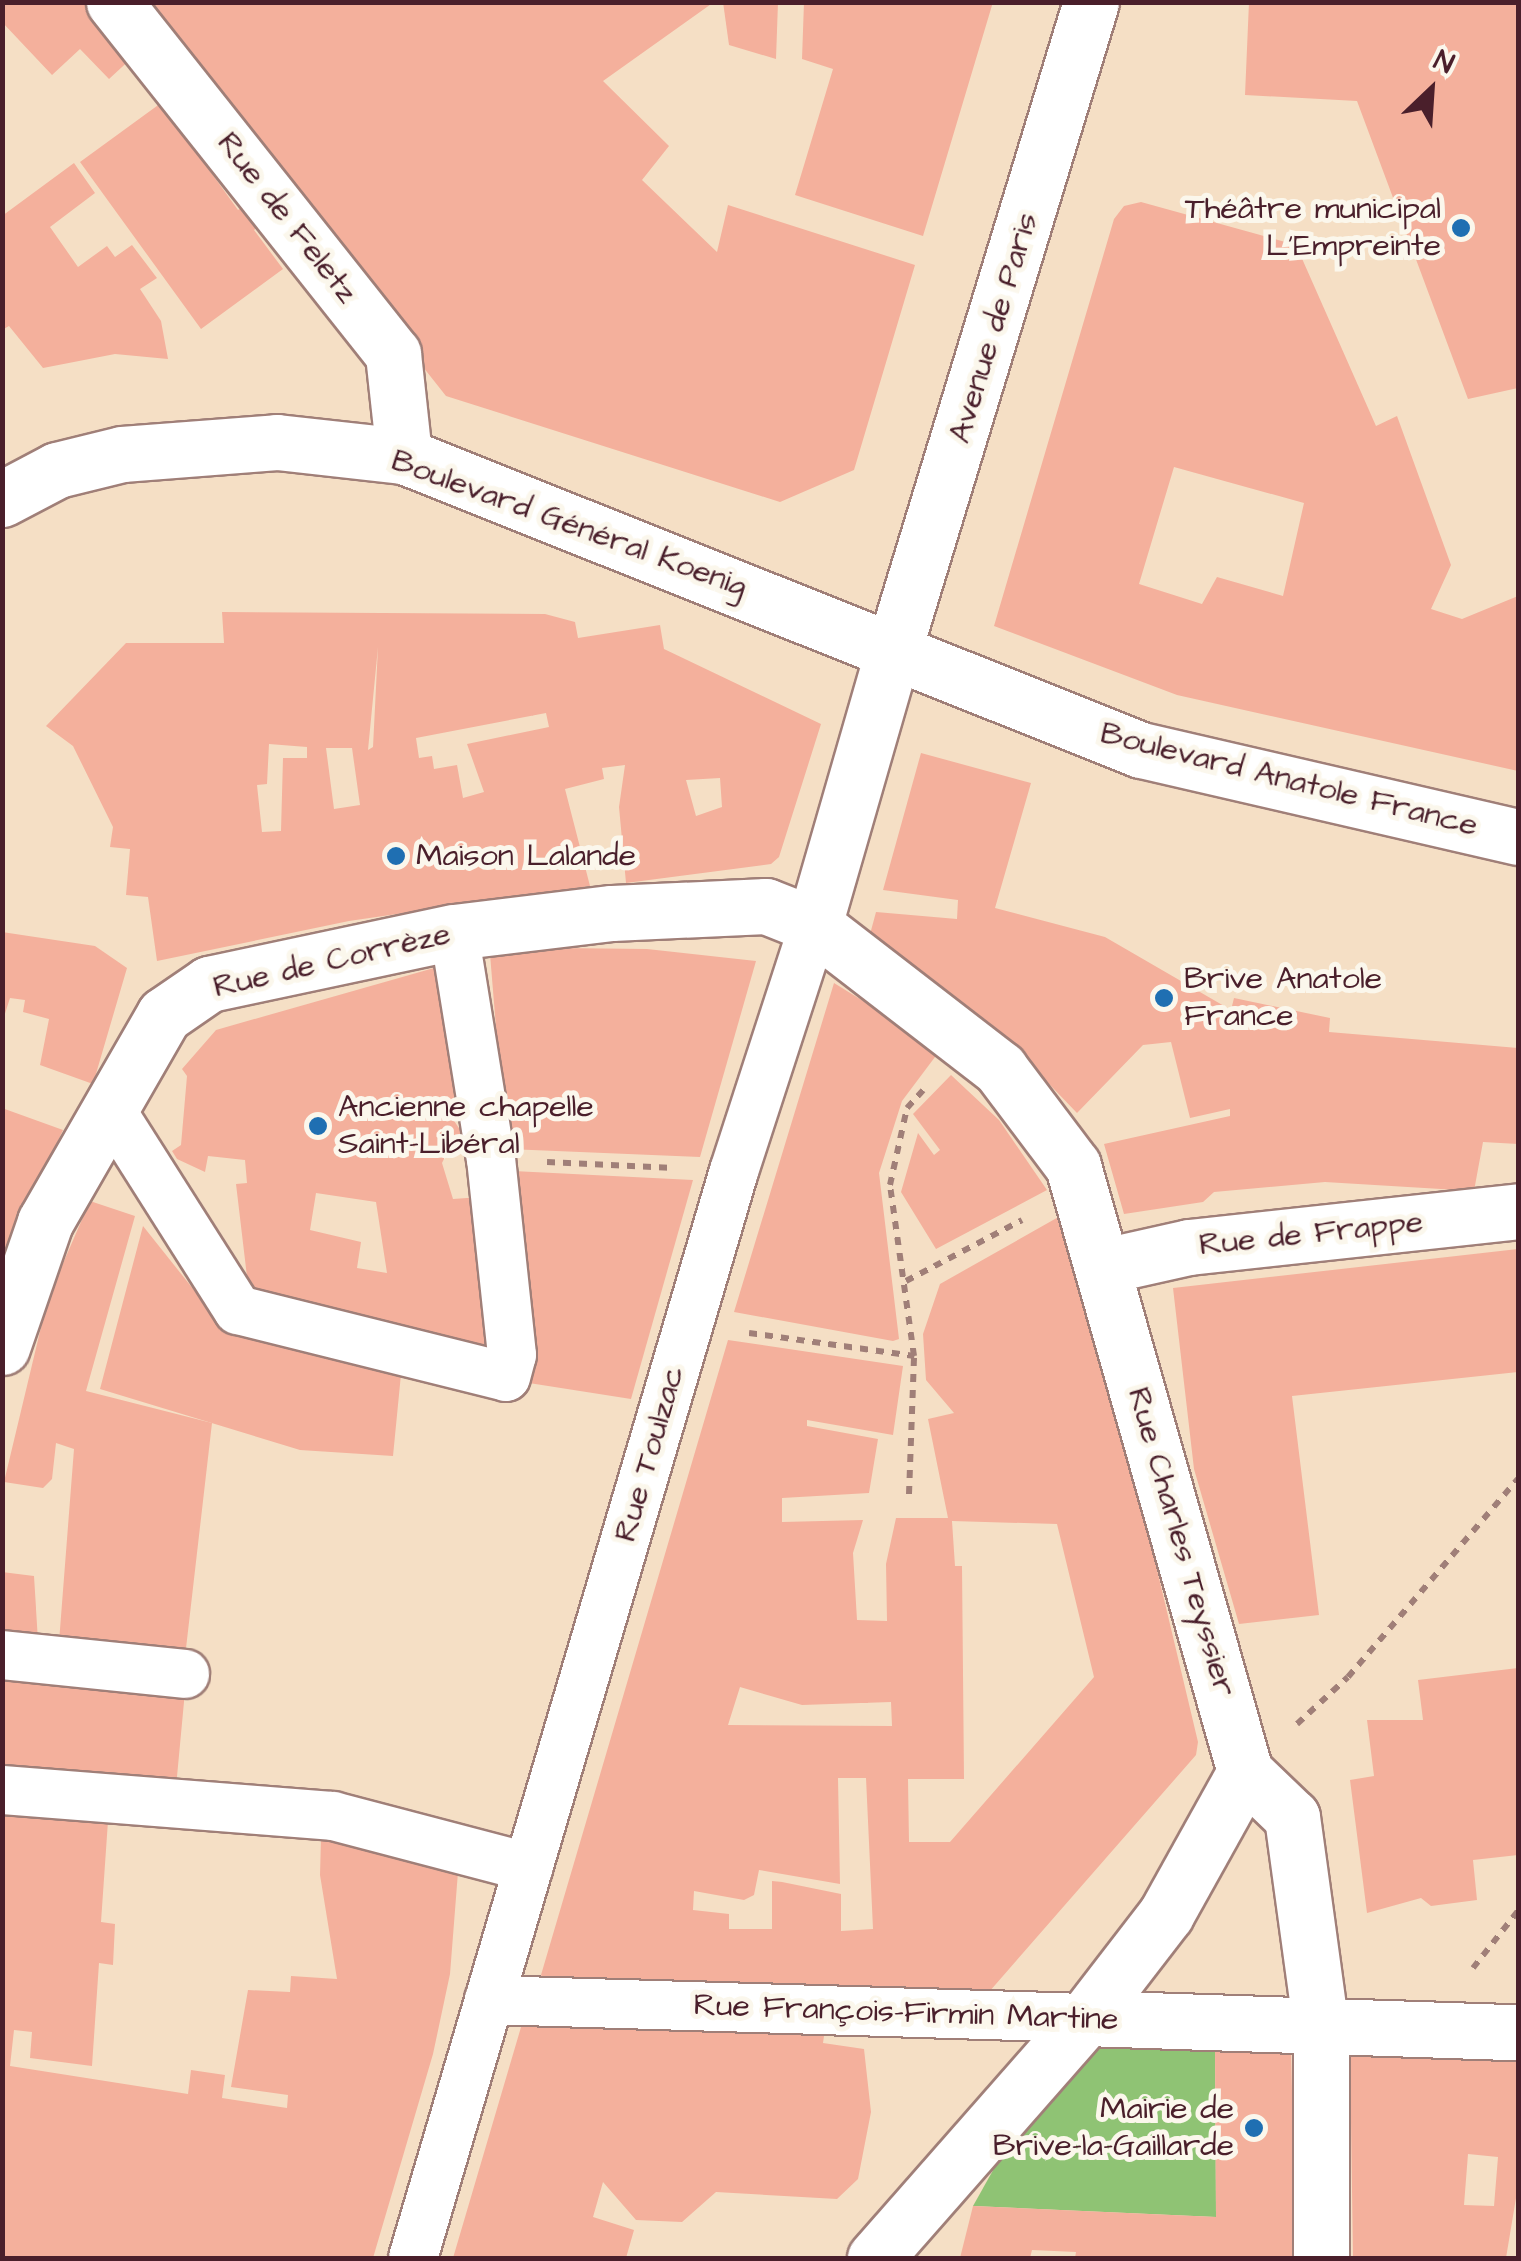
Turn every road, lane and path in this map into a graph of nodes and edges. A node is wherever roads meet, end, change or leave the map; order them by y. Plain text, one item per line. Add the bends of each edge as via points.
1 (114, 2) edge
2 (1091, 2) edge
3 (404, 456) junction
4 (2, 499) edge
5 (893, 652) junction
6 (1518, 837) edge
7 (814, 925) junction
8 (454, 932) junction
9 (965, 1040) junction
10 (112, 1110) junction
11 (491, 1160) junction
12 (734, 1170) junction
13 (1080, 1189) junction
14 (1518, 1211) edge
15 (1104, 1266) junction
16 (906, 1280) junction
17 (9, 1292) edge
18 (688, 1324) junction
19 (2, 1347) edge
20 (914, 1356) junction
21 (1518, 1479) edge
22 (909, 1494) dead end
23 (2, 1655) edge
24 (185, 1674) dead end
25 (1245, 1772) junction
26 (2, 1790) edge
27 (528, 1867) junction
28 (1518, 1912) edge
29 (1476, 1964) dead end
30 (490, 2000) junction
31 (1086, 2018) junction
32 (1322, 2028) junction
33 (1518, 2032) edge
34 (413, 2258) edge
35 (876, 2258) edge
36 (1320, 2258) edge

1 - 3 street, Rue de Feletz via 393,354
2 - 5 street, Avenue de Paris
3 - 4 street, Boulevard Général Koenig via 277,442 122,454 57,470
3 - 5 street, Boulevard Général Koenig via 598,528
5 - 6 street, Boulevard Anatole France via 1142,750
5 - 7 street, Rue Toulzac
7 - 8 street, Rue de Corrèze via 766,906 612,913
7 - 9 street, Rue Charles Teyssier
7 - 12 street, Rue Toulzac
8 - 10 street, Rue de Corrèze via 209,984 164,1014
8 - 11 street
9 - 13 street, Rue Charles Teyssier via 1000,1069 1073,1166
9 - 16 path via 907,1108 890,1186
10 - 11 street via 238,1310 506,1376 512,1355
10 - 17 street, Rue de Corrèze
11 - 12 path
12 - 18 street, Rue Toulzac
13 - 15 street, Rue Charles Teyssier
13 - 16 path
14 - 15 street, Rue de Frappe via 1189,1247
15 - 25 street, Rue Charles Teyssier
16 - 20 path
17 - 19 street, Rue de Corrèze
18 - 20 path
18 - 27 street, Rue Toulzac
20 - 22 path
21 - 25 path via 1348,1677
23 - 24 street
25 - 31 street via 1166,1914
25 - 32 street via 1292,1818
26 - 27 street via 332,1816
27 - 30 street, Rue Toulzac
28 - 29 path
30 - 31 street, Rue François-Firmin Martine
30 - 34 street, Rue Toulzac
31 - 32 street, Rue François-Firmin Martine
31 - 35 street
32 - 33 street, Rue François-Firmin Martine
32 - 36 street

